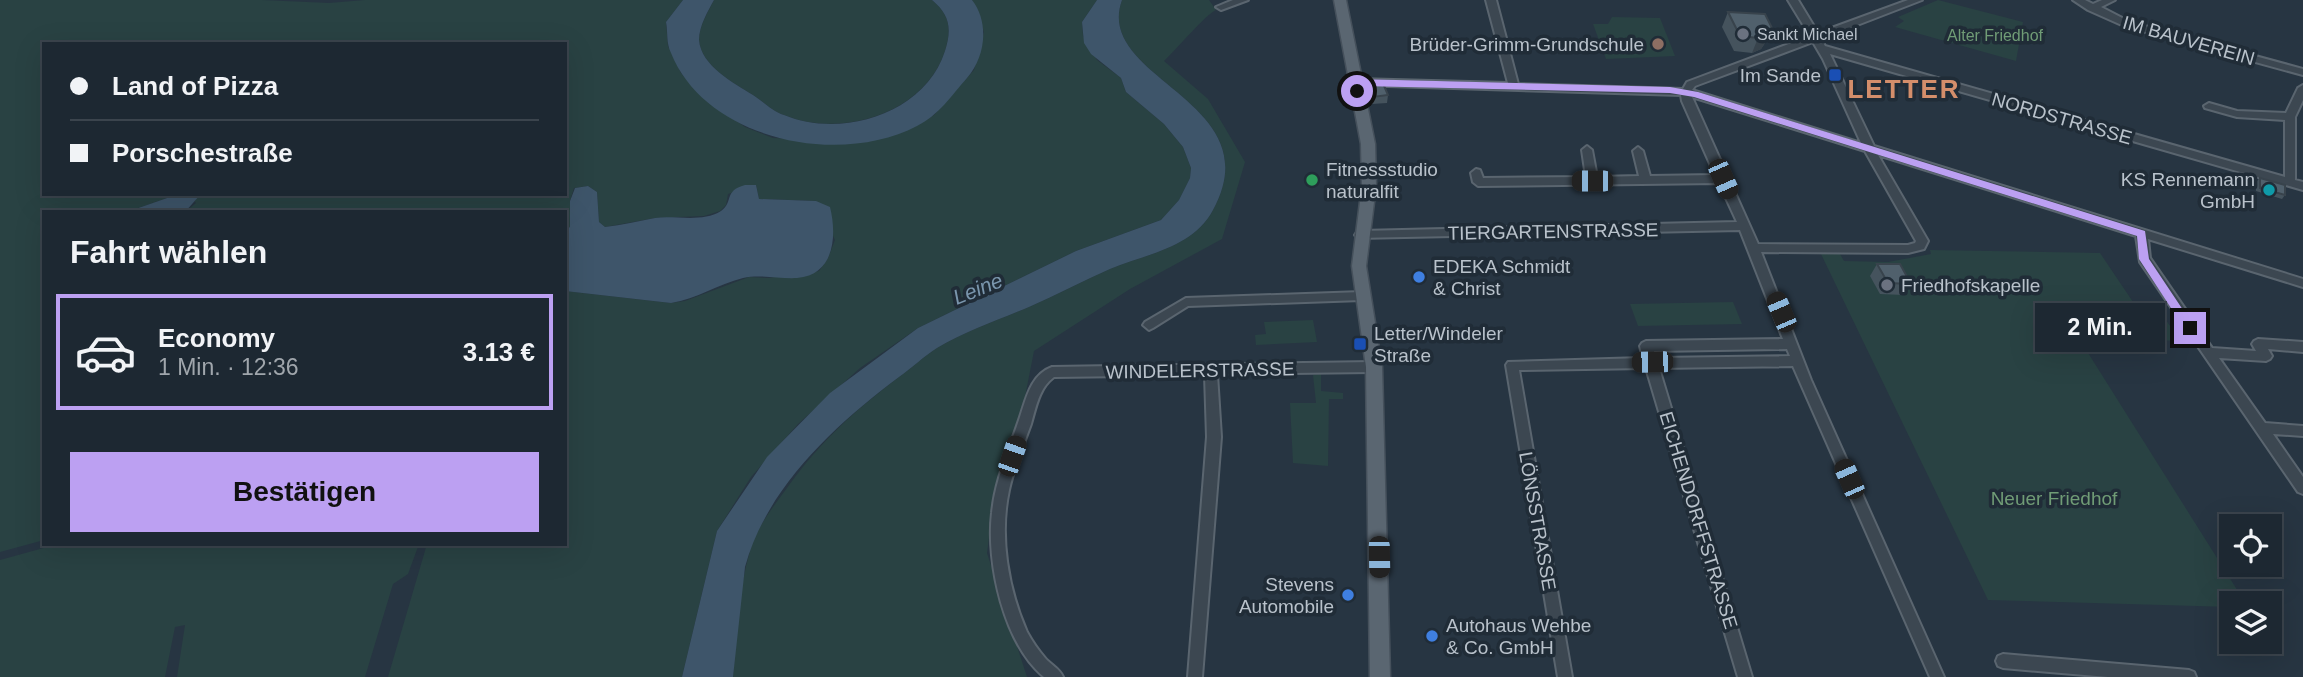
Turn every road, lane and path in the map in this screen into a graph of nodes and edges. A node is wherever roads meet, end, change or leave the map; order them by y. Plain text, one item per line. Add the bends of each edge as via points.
1 (1243, 0) edge
2 (1340, 0) edge
3 (1491, 0) edge
4 (1793, 0) edge
5 (1917, 0) edge
6 (2078, 0) edge
7 (2110, 0) edge
8 (1221, 8) dead end
9 (2091, 8) junction
10 (1818, 43) junction
11 (2303, 72) edge
12 (1356, 82) junction
13 (1514, 87) junction
14 (2303, 88) edge
15 (1686, 92) junction
16 (2209, 106) dead end
17 (2290, 117) junction
18 (1872, 149) junction
19 (1587, 150) dead end
20 (1639, 151) dead end
21 (1476, 173) dead end
22 (1723, 179) junction
23 (1646, 180) junction
24 (1592, 181) junction
25 (2290, 183) junction
26 (2303, 186) edge
27 (1744, 226) junction
28 (1361, 234) junction
29 (1440, 234) joint
30 (2142, 234) junction
31 (1754, 248) junction
32 (2303, 283) edge
33 (1363, 296) junction
34 (1149, 325) dead end
35 (1791, 344) junction
36 (2303, 347) edge
37 (2207, 352) junction
38 (1798, 361) junction
39 (1652, 362) junction
40 (1374, 368) junction
41 (1211, 370) junction
42 (2260, 428) junction
43 (2303, 431) edge
44 (2303, 488) edge
45 (2003, 661) dead end
46 (1056, 677) edge
47 (1195, 677) edge
48 (1380, 677) edge
49 (1565, 677) edge
50 (1745, 677) edge
51 (1937, 677) edge
52 (2189, 677) edge

1 - 8 street
2 - 12 main road
3 - 13 street
4 - 10 street
5 - 10 street
6 - 9 street, IM BAUVEREIN
7 - 9 street
9 - 11 street, IM BAUVEREIN via 2141,28
10 - 15 street via 1691,84
10 - 18 street
10 - 25 street, NORDSTRASSE
12 - 13 street
12 - 28 main road via 1367,129 1369,172
13 - 15 street
14 - 17 street
15 - 18 street
15 - 22 street
16 - 17 street via 2237,114
17 - 25 street
18 - 30 street
18 - 31 street via 1918,234 1920,246
19 - 24 street
20 - 23 street
21 - 24 street via 1478,182
22 - 23 street
22 - 27 street
23 - 24 street
25 - 26 street, NORDSTRASSE
27 - 29 street, TIERGARTENSTRASSE
27 - 31 street
28 - 29 street, TIERGARTENSTRASSE
28 - 33 main road
30 - 32 street
30 - 37 street via 2144,259
31 - 35 street
33 - 34 street via 1186,302
33 - 40 main road
35 - 38 street
35 - 39 street via 1646,346
36 - 37 street via 2258,344 2266,356
37 - 42 street
38 - 39 street
38 - 51 street
39 - 49 street, LÖNSSTRASSE via 1512,365
39 - 50 street, EICHENDORFFSTRASSE
40 - 41 street, WINDELERSTRASSE
40 - 48 main road
41 - 46 street, WINDELERSTRASSE via 1052,372 1041,379 1007,471 997,545 1022,641 1031,656
41 - 47 street via 1213,438
42 - 43 street
42 - 44 street
45 - 52 street

